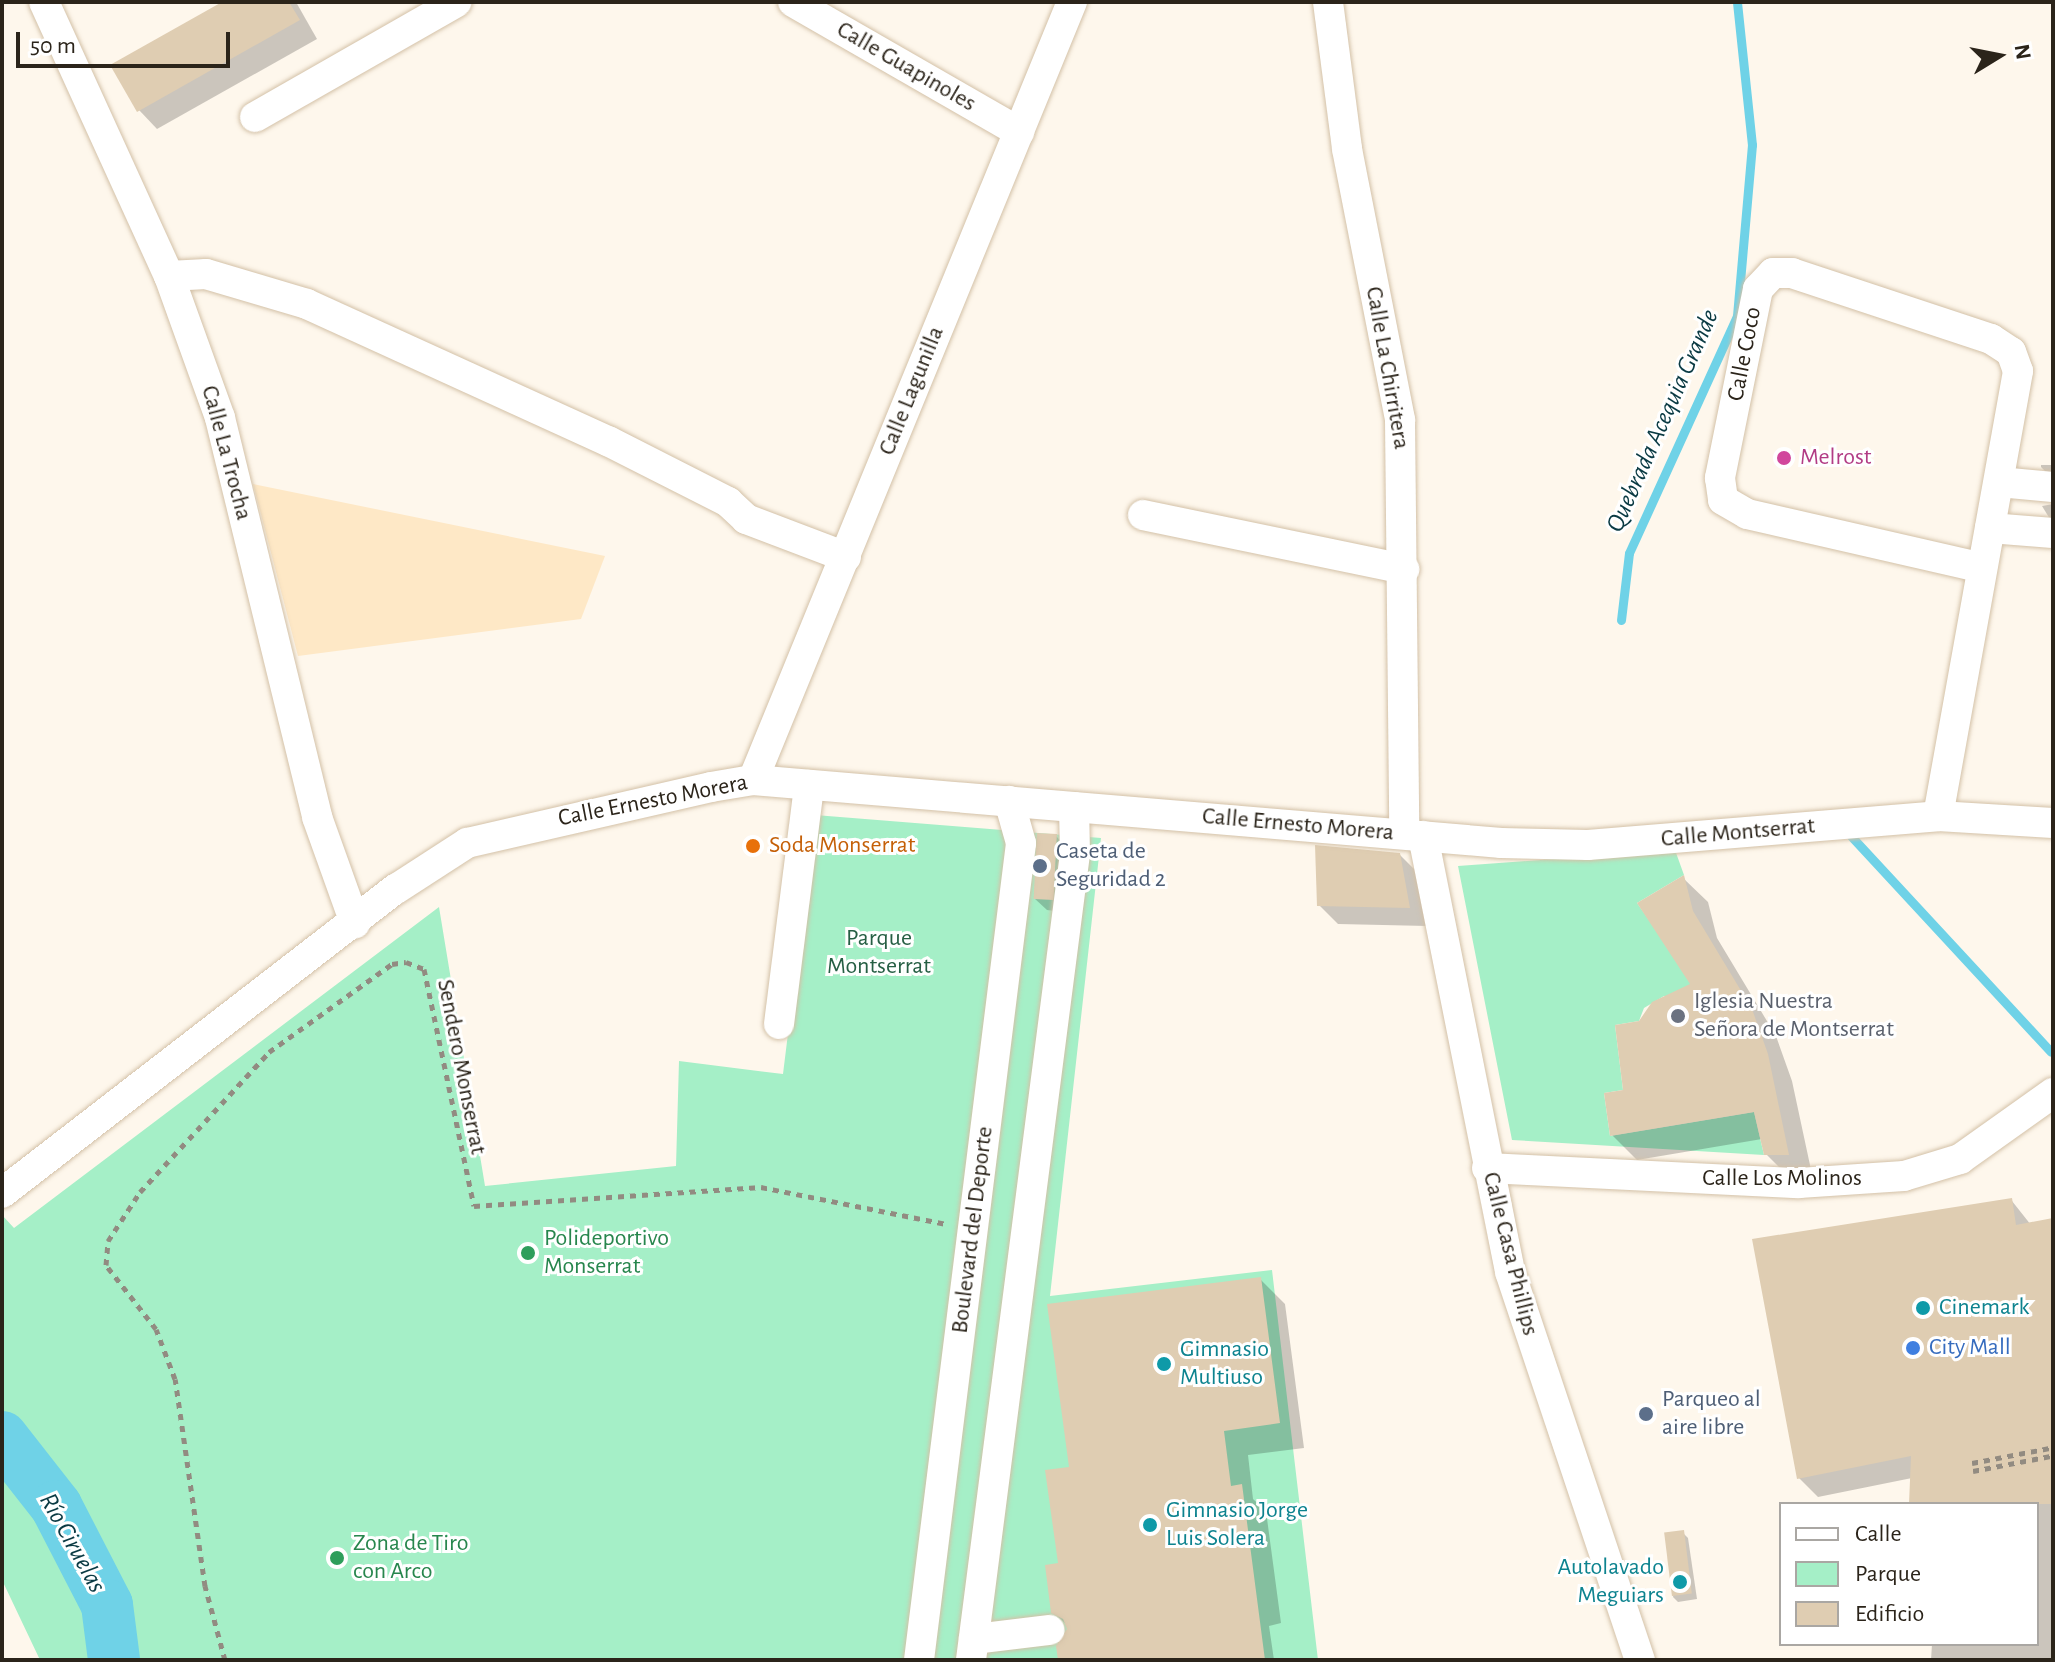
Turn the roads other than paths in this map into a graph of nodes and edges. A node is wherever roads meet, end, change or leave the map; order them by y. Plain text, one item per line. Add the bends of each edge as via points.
1 (44, 2) edge
2 (457, 2) edge
3 (793, 2) edge
4 (1072, 2) edge
5 (1328, 2) edge
6 (255, 117) dead end
7 (1019, 132) junction
8 (169, 276) junction
9 (1999, 482) junction
10 (2053, 487) edge
11 (1143, 515) dead end
12 (1990, 528) junction
13 (2053, 533) edge
14 (846, 557) junction
15 (1982, 568) junction
16 (1404, 569) junction
17 (753, 780) junction
18 (809, 785) junction
19 (1009, 801) junction
20 (1074, 807) junction
21 (1938, 816) junction
22 (2053, 823) edge
23 (1413, 835) junction
24 (355, 923) junction
25 (779, 1024) dead end
26 (2053, 1093) edge
27 (1487, 1168) junction
28 (2, 1193) edge
29 (1049, 1630) dead end
30 (972, 1649) edge
31 (919, 1660) edge
32 (1640, 1660) edge

1 - 8 street, Calle La Trocha
2 - 6 street
3 - 7 street, Calle Guapinoles
4 - 7 street, Calle Lagunilla
5 - 16 street, Calle La Chirritera via 1347,149 1400,420
7 - 14 street, Calle Lagunilla
8 - 14 street via 206,274 307,304 558,417 728,502 746,519
8 - 24 street, Calle La Trocha via 220,418 317,817
9 - 10 street
9 - 12 street, Calle Coco
9 - 15 street, Calle Coco via 2018,371 2011,352 1991,339 1792,273 1773,273 1758,289 1720,478 1723,500 1747,514
11 - 16 street
12 - 13 street
12 - 15 street, Calle Coco
14 - 17 street, Calle Lagunilla
15 - 21 street, Calle Coco
16 - 23 street, Calle La Chirritera
17 - 18 street, Calle Ernesto Morera
17 - 24 street, Calle Ernesto Morera via 467,843
18 - 19 street, Calle Ernesto Morera
18 - 25 street
19 - 20 street, Calle Ernesto Morera
19 - 31 street, Boulevard del Deporte via 1021,843
20 - 23 street, Calle Ernesto Morera
20 - 30 street via 1075,854
21 - 22 street, Calle Montserrat
21 - 23 street, Calle Montserrat via 1588,845
23 - 27 street, Calle Casa Phillips
24 - 28 street, Calle Ernesto Morera
26 - 27 street, Calle Los Molinos via 1960,1159 1904,1176 1799,1183
27 - 32 street, Calle Casa Phillips via 1510,1272
29 - 30 street

